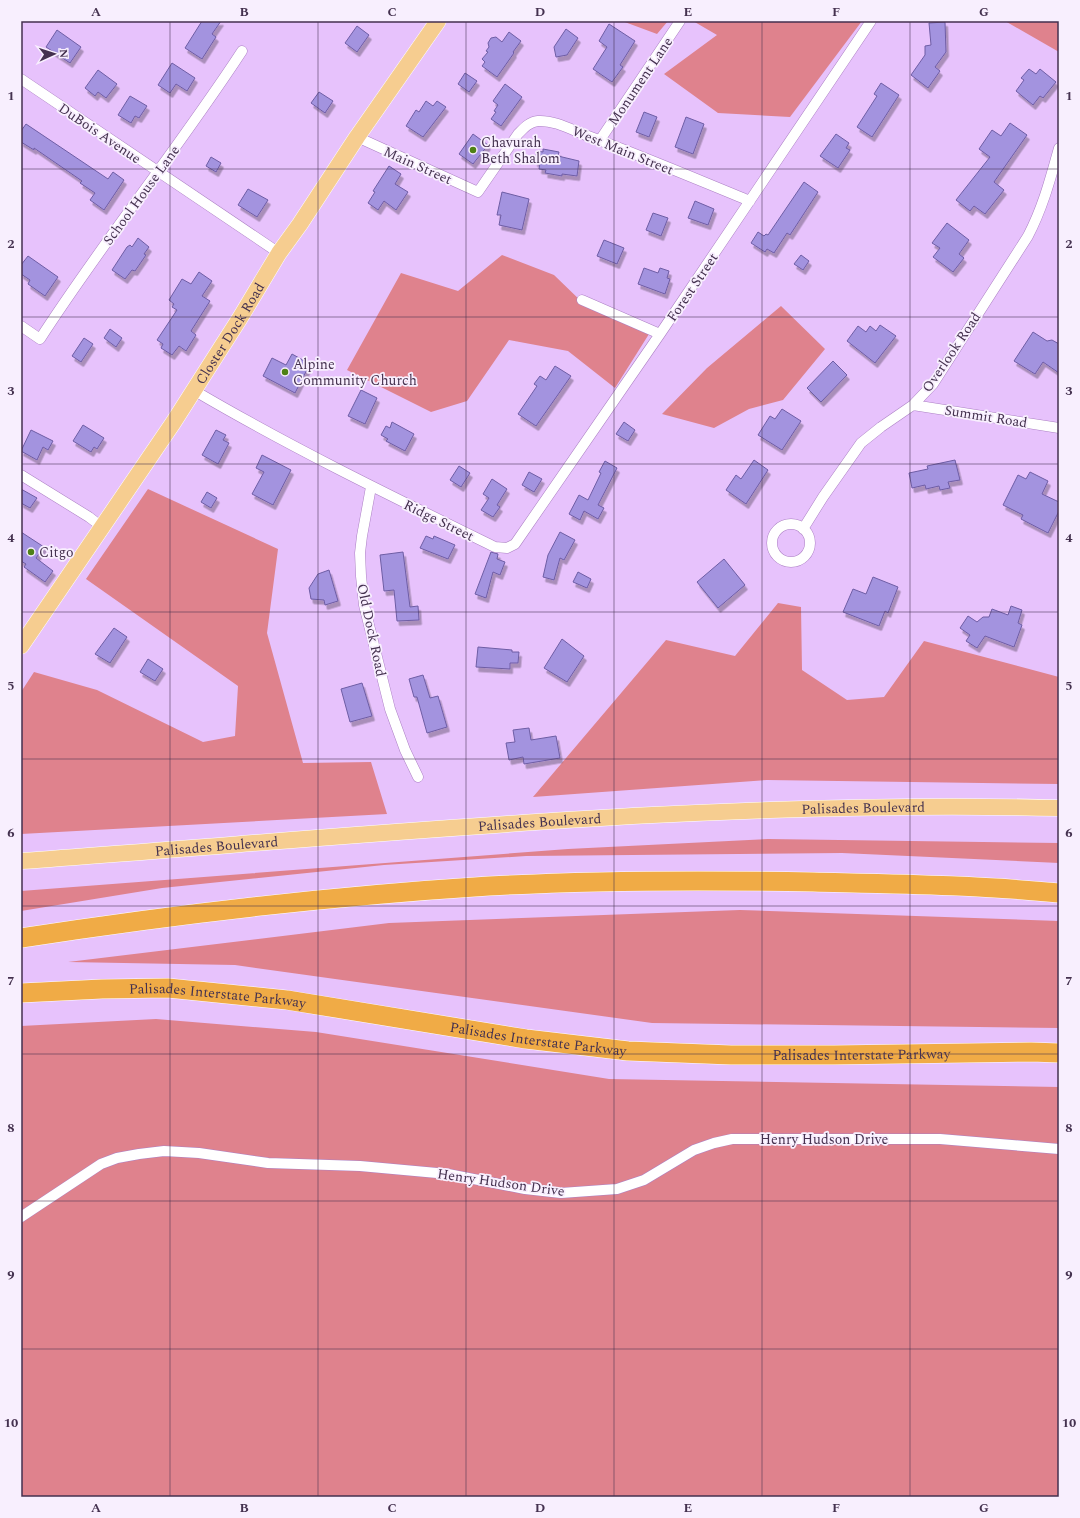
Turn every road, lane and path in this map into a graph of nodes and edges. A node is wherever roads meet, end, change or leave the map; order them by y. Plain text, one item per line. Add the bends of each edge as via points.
1 (438, 21) edge
2 (680, 21) edge
3 (871, 21) edge
4 (242, 51) dead end
5 (21, 79) edge
6 (357, 137) junction
7 (600, 140) junction
8 (1059, 148) edge
9 (157, 171) junction
10 (478, 192) joint
11 (750, 201) junction
12 (279, 253) junction
13 (582, 300) dead end
14 (21, 326) edge
15 (660, 334) junction
16 (195, 391) junction
17 (913, 405) junction
18 (1059, 428) edge
19 (21, 474) edge
20 (371, 487) junction
21 (102, 527) junction
22 (804, 529) dead end
23 (507, 548) joint
24 (21, 646) edge
25 (418, 777) dead end
26 (1059, 808) edge
27 (21, 861) edge
28 (1059, 893) edge
29 (21, 938) edge
30 (21, 993) edge
31 (1059, 1053) edge
32 (1059, 1149) edge
33 (21, 1217) edge

1 - 6 main road, Closter Dock Road
2 - 7 street, Monument Lane
3 - 11 street, Forest Street
4 - 9 street, School House Lane
5 - 9 street, DuBois Avenue
6 - 10 street, Main Street
6 - 12 main road, Closter Dock Road
7 - 10 street, West Main Street via 555,123 530,123 518,134
7 - 11 street, West Main Street
8 - 17 street, Overlook Road via 1045,198 1028,236 933,384
9 - 12 street, DuBois Avenue
9 - 14 street, School House Lane via 40,339
11 - 15 street, Forest Street
12 - 16 main road, Closter Dock Road
13 - 15 street
15 - 23 street, Forest Street via 515,544
16 - 20 street
16 - 21 main road, Closter Dock Road
17 - 18 street, Summit Road
17 - 22 street, Overlook Road via 861,443
19 - 21 street
20 - 23 street, Ridge Street via 495,547
20 - 25 street, Old Dock Road via 360,554 364,605 394,723
21 - 24 main road, Closter Dock Road
26 - 27 main road, Palisades Boulevard via 898,806 682,813
28 - 29 highway via 907,884 764,881 636,881 491,886 355,896 168,917
30 - 31 highway, Palisades Interstate Parkway via 168,988 287,1000 526,1040 628,1051 739,1055
32 - 33 street, Henry Hudson Drive via 940,1138 732,1139 694,1150 644,1180 617,1189 561,1193 525,1189 448,1174 352,1166 268,1163 199,1153 164,1151 117,1158 101,1164

